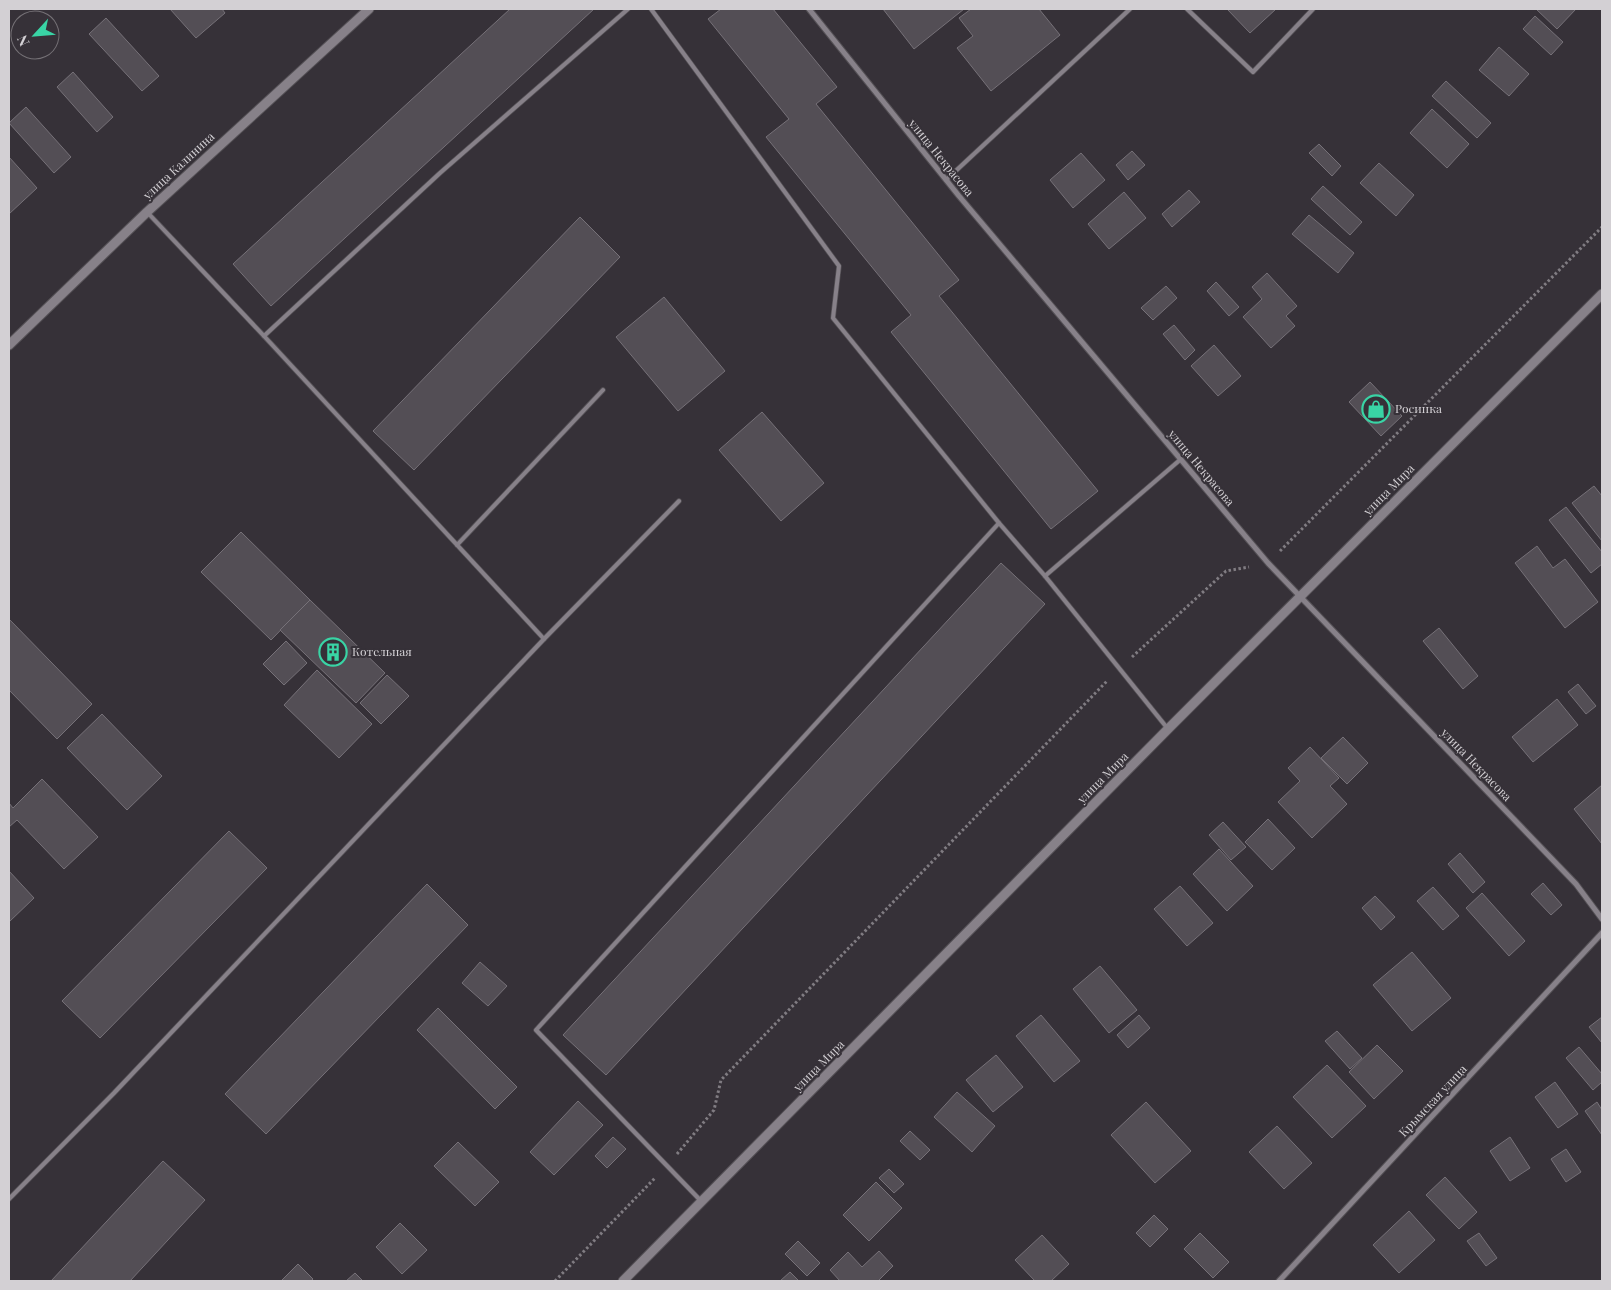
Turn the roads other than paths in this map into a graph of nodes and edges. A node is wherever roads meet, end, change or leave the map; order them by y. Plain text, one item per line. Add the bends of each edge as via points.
1 (368, 9) edge
2 (628, 9) edge
3 (651, 9) edge
4 (808, 9) edge
5 (1130, 9) edge
6 (1187, 9) edge
7 (1313, 9) edge
8 (946, 180) junction
9 (147, 212) junction
10 (1602, 294) edge
11 (264, 336) junction
12 (9, 345) edge
13 (602, 390) dead end
14 (1181, 459) junction
15 (679, 501) dead end
16 (999, 523) junction
17 (456, 545) junction
18 (1044, 576) junction
19 (1301, 596) junction
20 (544, 639) junction
21 (1168, 730) junction
22 (1602, 919) edge
23 (1602, 934) edge
24 (9, 1199) edge
25 (702, 1203) junction
26 (623, 1281) edge
27 (1279, 1281) edge

1 - 9 street, улица Калинина
2 - 11 lane via 440,173
3 - 16 lane via 838,266 833,318
4 - 8 street, улица Некрасова
5 - 8 lane
6 - 7 lane via 1253,72
8 - 14 street, улица Некрасова
9 - 11 lane
9 - 12 street, улица Калинина
10 - 19 street, улица Мира
11 - 17 lane
13 - 17 lane
14 - 18 lane
14 - 19 street, улица Некрасова via 1268,563
15 - 20 lane
16 - 18 lane
16 - 25 lane via 536,1030
17 - 20 lane
18 - 21 lane
19 - 21 street, улица Мира
19 - 22 street, улица Некрасова via 1576,884
20 - 24 lane via 128,1079
21 - 25 street, улица Мира
23 - 27 street, Крымская улица
25 - 26 street, улица Мира

